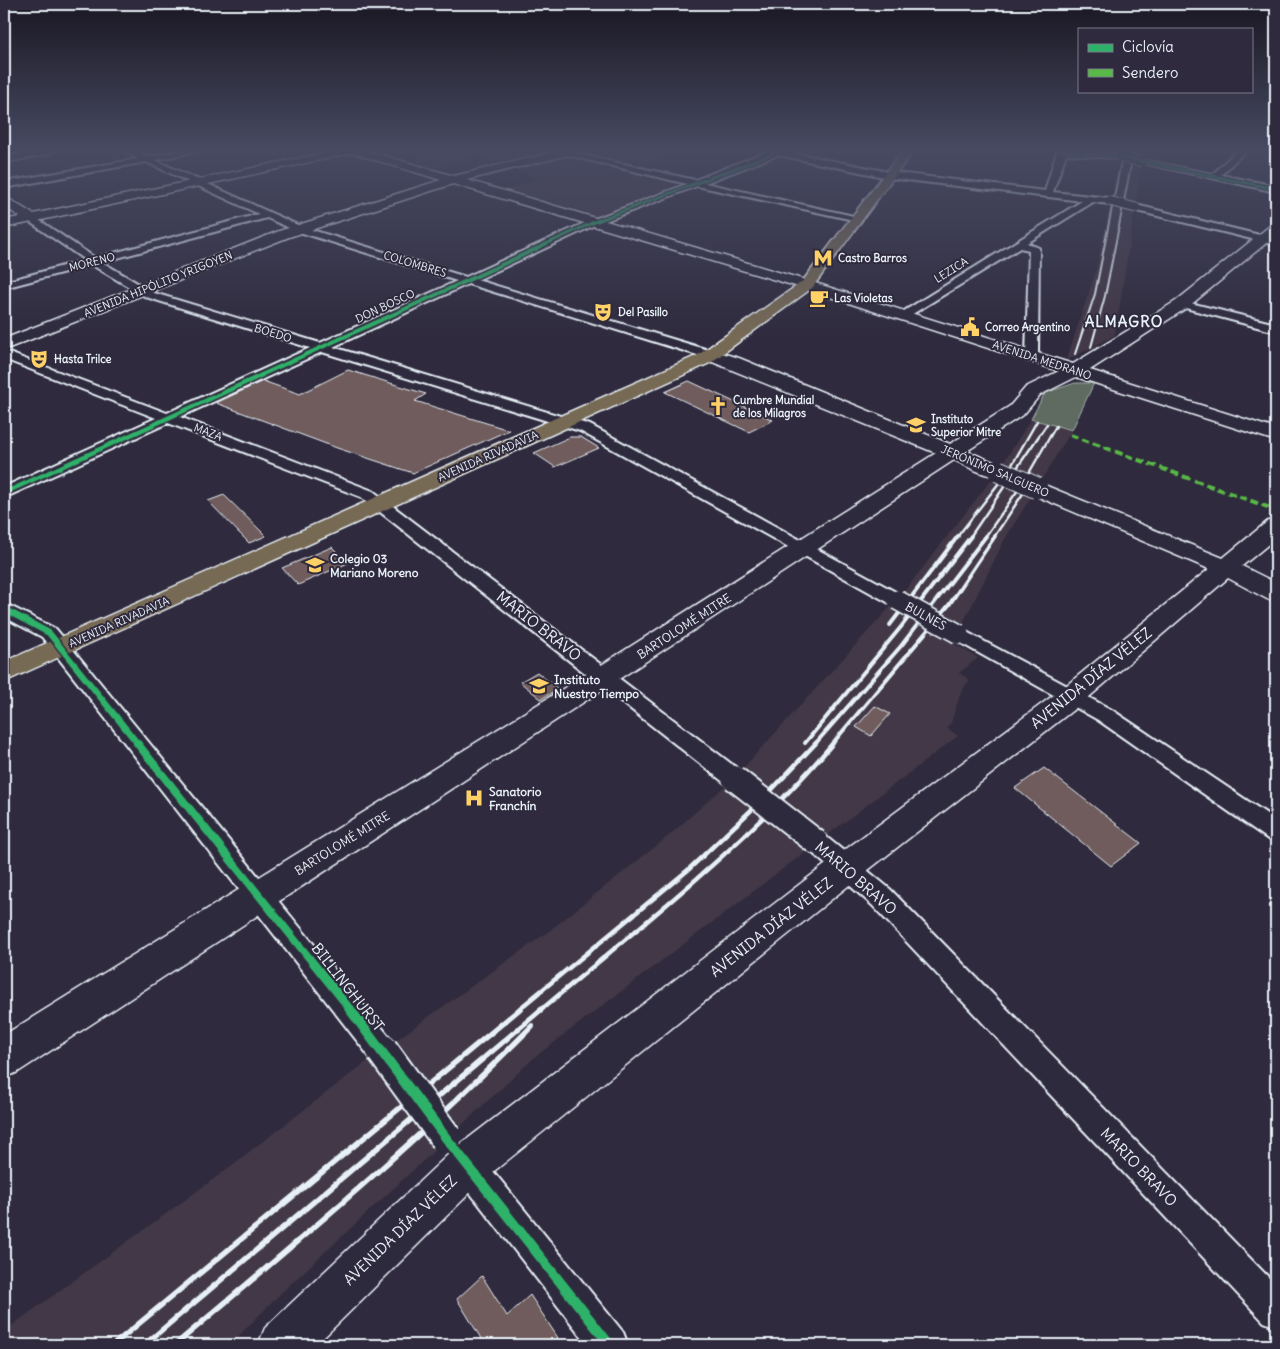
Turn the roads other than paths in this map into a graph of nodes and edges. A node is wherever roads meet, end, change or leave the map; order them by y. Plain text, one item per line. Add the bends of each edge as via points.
1 (24, 214) edge
2 (49, 214) edge
3 (346, 214) edge
4 (563, 214) edge
5 (615, 214) edge
6 (831, 214) edge
7 (859, 214) edge
8 (1066, 214) edge
9 (1160, 214) edge
10 (268, 215) joint
11 (30, 218) junction
12 (855, 219) junction
13 (592, 223) junction
14 (4, 224) edge
15 (1276, 228) edge
16 (299, 229) junction
17 (1270, 241) edge
18 (1017, 244) junction
19 (94, 262) junction
20 (466, 279) junction
21 (4, 285) edge
22 (807, 285) junction
23 (142, 290) junction
24 (1182, 304) junction
25 (902, 316) junction
26 (1276, 328) edge
27 (4, 346) edge
28 (319, 347) junction
29 (4, 355) edge
30 (711, 355) junction
31 (1032, 357) junction
32 (1076, 370) junction
33 (170, 417) junction
34 (563, 422) junction
35 (1276, 435) edge
36 (952, 452) junction
37 (4, 493) edge
38 (381, 504) junction
39 (1276, 526) edge
40 (803, 549) junction
41 (1227, 568) junction
42 (1276, 594) edge
43 (4, 610) edge
44 (62, 648) junction
45 (4, 673) edge
46 (604, 676) junction
47 (1072, 696) junction
48 (1276, 832) edge
49 (846, 868) junction
50 (260, 895) junction
51 (4, 1058) edge
52 (457, 1151) junction
53 (1276, 1310) edge
54 (282, 1345) edge
55 (610, 1345) edge

1 - 11 main road, BOEDO
2 - 11 main road
3 - 16 main road, AVENIDA HIPÓLITO YRIGOYEN
4 - 13 main road, AVENIDA MEDRANO
5 - 13 street, DON BOSCO
6 - 12 street
7 - 12 main road, AVENIDA RIVADAVIA
8 - 18 street, LEZICA
9 - 17 street, bridge
10 - 16 street, COLOMBRES
10 - 19 street, MORENO
11 - 14 main road
11 - 19 street, BOEDO
12 - 22 main road, AVENIDA RIVADAVIA
13 - 20 street, DON BOSCO
13 - 22 main road, AVENIDA MEDRANO
15 - 17 main road, BARTOLOMÉ MITRE
16 - 20 street, COLOMBRES
16 - 23 main road, AVENIDA HIPÓLITO YRIGOYEN
17 - 24 main road, BARTOLOMÉ MITRE
18 - 25 street, LEZICA
18 - 31 street via 1034,248
19 - 21 street, MORENO
19 - 23 street, BOEDO
20 - 28 street, DON BOSCO
20 - 30 street, COLOMBRES
22 - 25 main road, AVENIDA MEDRANO
22 - 30 main road, AVENIDA RIVADAVIA
23 - 27 main road, AVENIDA HIPÓLITO YRIGOYEN
23 - 28 street, BOEDO
24 - 26 street
24 - 32 main road, BARTOLOMÉ MITRE
25 - 31 main road, AVENIDA MEDRANO
28 - 33 street, DON BOSCO
28 - 34 street, BOEDO
29 - 33 street, MAZA
30 - 34 main road, AVENIDA RIVADAVIA
30 - 36 main road, JERÓNIMO SALGUERO
31 - 32 main road, AVENIDA MEDRANO
32 - 35 main road, AVENIDA MEDRANO
32 - 36 main road, BARTOLOMÉ MITRE via 1033,391 1017,410
33 - 37 street, DON BOSCO
33 - 38 street, MAZA via 367,494
34 - 38 main road, AVENIDA RIVADAVIA
34 - 40 street, BULNES via 584,428
36 - 40 main road, BARTOLOMÉ MITRE
36 - 41 main road, JERÓNIMO SALGUERO, bridge
38 - 44 main road, AVENIDA RIVADAVIA
38 - 46 street, MARIO BRAVO
39 - 41 main road, AVENIDA DÍAZ VÉLEZ
40 - 46 main road, BARTOLOMÉ MITRE
40 - 47 street, BULNES, bridge
41 - 42 main road, JERÓNIMO SALGUERO
41 - 47 main road, AVENIDA DÍAZ VÉLEZ
43 - 44 street, BILLINGHURST via 48,633
44 - 45 main road, AVENIDA RIVADAVIA
44 - 50 street, BILLINGHURST
46 - 49 street, MARIO BRAVO, bridge
46 - 50 main road, BARTOLOMÉ MITRE
47 - 48 street, BULNES via 1106,715
47 - 49 main road, AVENIDA DÍAZ VÉLEZ
49 - 52 main road, AVENIDA DÍAZ VÉLEZ
49 - 53 street, MARIO BRAVO via 881,897
50 - 51 main road, BARTOLOMÉ MITRE
50 - 52 street, BILLINGHURST, bridge
52 - 54 main road, AVENIDA DÍAZ VÉLEZ
52 - 55 street, BILLINGHURST

